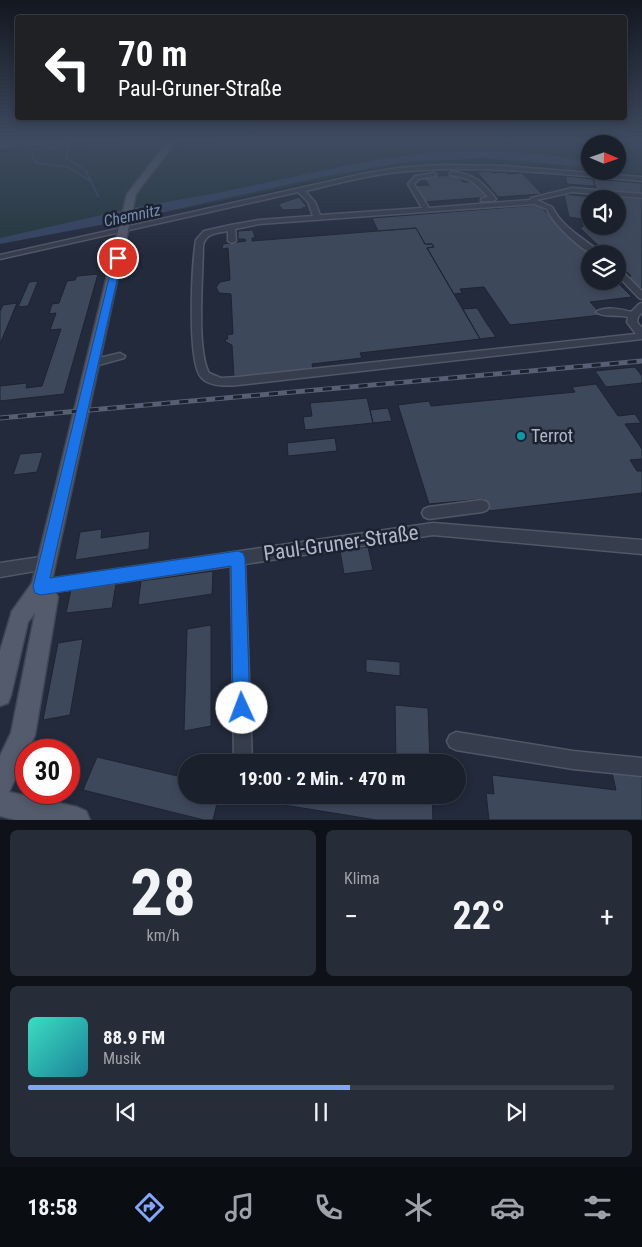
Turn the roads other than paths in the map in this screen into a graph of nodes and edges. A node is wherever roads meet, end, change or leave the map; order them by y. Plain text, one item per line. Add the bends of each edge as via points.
1 (142, 178) edge
2 (360, 178) edge
3 (416, 178) edge
4 (475, 178) edge
5 (624, 178) edge
6 (642, 180) edge
7 (300, 190) junction
8 (316, 193) junction
9 (642, 196) edge
10 (525, 200) junction
11 (462, 204) junction
12 (424, 207) junction
13 (321, 217) junction
14 (566, 219) dead end
15 (126, 226) junction
16 (231, 227) junction
17 (232, 241) dead end
18 (585, 245) edge
19 (590, 245) edge
20 (0, 256) edge
21 (626, 280) edge
22 (642, 296) edge
23 (642, 306) edge
24 (602, 312) dead end
25 (633, 316) junction
26 (642, 336) edge
27 (120, 356) dead end
28 (95, 362) junction
29 (482, 506) dead end
30 (429, 513) dead end
31 (642, 547) edge
32 (238, 558) junction
33 (47, 563) junction
34 (0, 570) edge
35 (41, 587) junction
36 (0, 695) edge
37 (456, 741) dead end
38 (243, 754) edge
39 (642, 767) edge
40 (0, 783) edge
41 (0, 803) edge
42 (77, 820) edge

1 - 15 main road via 132,194
2 - 8 street
3 - 12 street via 411,184
4 - 11 street via 493,199
5 - 6 street
7 - 8 street
7 - 13 street
7 - 15 street
8 - 13 street
9 - 10 street via 572,190
10 - 11 street
10 - 18 street via 546,206
11 - 12 street
12 - 13 street
13 - 16 street
14 - 19 street
15 - 20 street
15 - 28 main road
16 - 17 street
16 - 26 street via 208,233 198,246 198,352 200,369 212,380 238,381
21 - 22 street
23 - 25 street
24 - 25 street via 622,312
25 - 26 street via 632,322
27 - 28 street
28 - 33 main road
29 - 30 street
31 - 32 street, Paul-Gruner-Straße via 433,529
32 - 35 street, Paul-Gruner-Straße
32 - 38 street
33 - 34 street
33 - 35 main road
35 - 36 main road via 19,618
35 - 40 main road via 48,597 23,735
37 - 39 street via 573,760
41 - 42 main road

